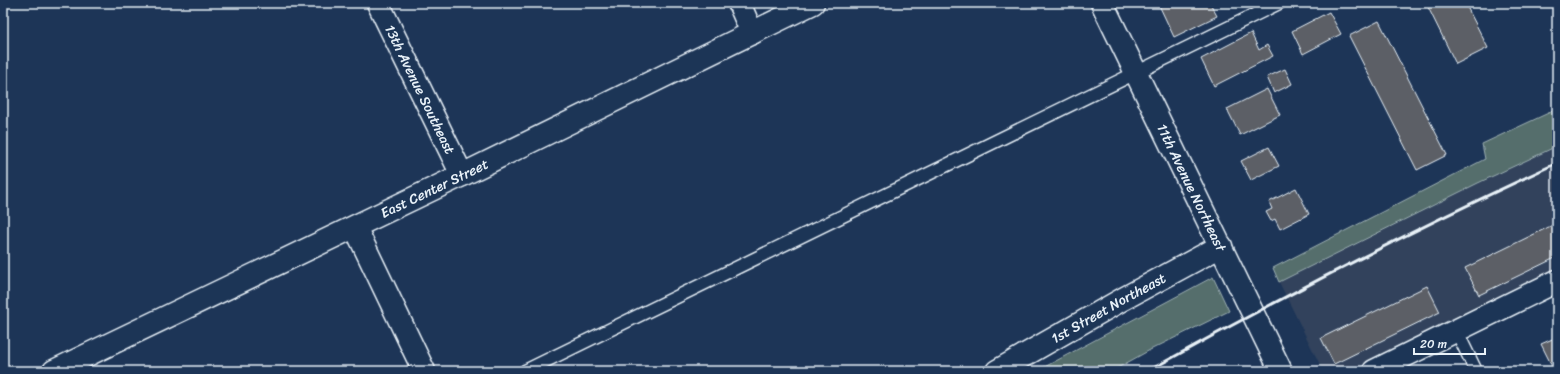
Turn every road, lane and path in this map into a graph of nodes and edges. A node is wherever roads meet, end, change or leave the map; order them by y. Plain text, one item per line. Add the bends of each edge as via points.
1 (378, 3) edge
2 (739, 3) edge
3 (813, 3) edge
4 (1102, 3) edge
5 (1279, 3) edge
6 (752, 32) junction
7 (1136, 72) junction
8 (462, 175) junction
9 (355, 227) junction
10 (1221, 246) junction
11 (1557, 281) edge
12 (1456, 330) junction
13 (54, 371) edge
14 (424, 371) edge
15 (525, 371) edge
16 (997, 371) edge
17 (1281, 371) edge
18 (1374, 371) edge
19 (1476, 371) edge

1 - 8 street, 13th Avenue Southeast
2 - 6 street
3 - 6 street, East Center Street
4 - 7 street, 11th Avenue Northeast
5 - 7 lane
6 - 8 street, East Center Street
7 - 10 street, 11th Avenue Northeast
7 - 15 lane
8 - 9 street, East Center Street
9 - 13 street, East Center Street
9 - 14 street
10 - 16 street, 1st Street Northeast
10 - 17 street, 11th Avenue Northeast
11 - 12 street
12 - 18 street
12 - 19 lane

